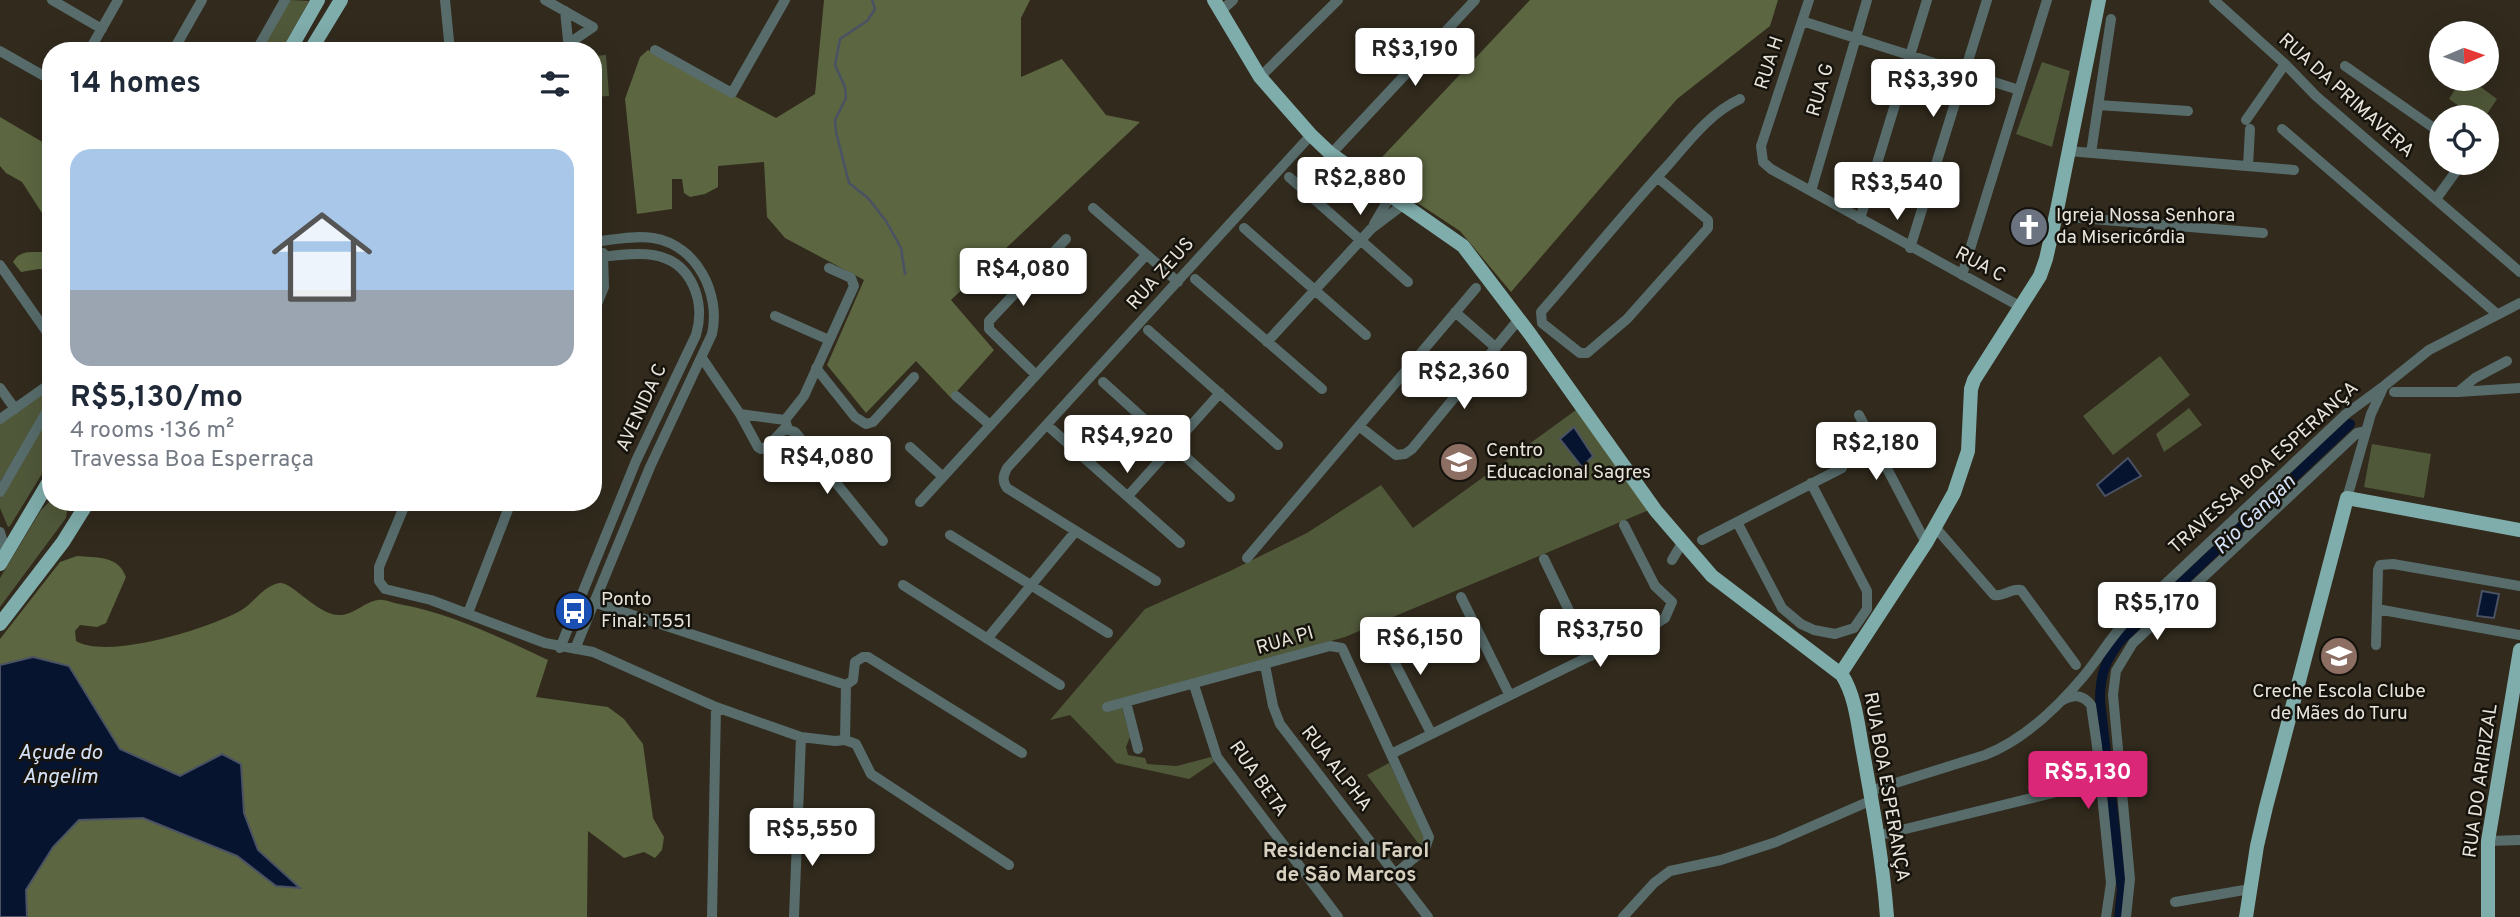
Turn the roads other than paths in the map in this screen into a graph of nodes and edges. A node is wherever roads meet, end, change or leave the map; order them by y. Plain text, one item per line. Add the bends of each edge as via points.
1 (52, 0) edge
2 (118, 0) edge
3 (202, 0) edge
4 (285, 0) edge
5 (341, 0) edge
6 (445, 0) edge
7 (545, 0) edge
8 (785, 0) edge
9 (1233, 0) edge
10 (1338, 0) edge
11 (1809, 0) edge
12 (1867, 0) edge
13 (1927, 0) edge
14 (1987, 0) edge
15 (2047, 0) edge
16 (2099, 0) edge
17 (2214, 0) edge
18 (320, 1) edge
19 (1473, 1) edge
20 (1218, 5) edge
21 (565, 11) junction
22 (2111, 19) dead end
23 (1802, 20) junction
24 (102, 29) junction
25 (1855, 37) junction
26 (94, 42) edge
27 (178, 42) edge
28 (261, 42) edge
29 (295, 42) edge
30 (305, 42) edge
31 (315, 42) edge
32 (449, 42) edge
33 (568, 42) edge
34 (575, 42) edge
35 (655, 50) dead end
36 (0, 51) edge
37 (1910, 55) junction
38 (2285, 64) junction
39 (2345, 66) dead end
40 (1964, 72) junction
41 (42, 75) edge
42 (1261, 77) junction
43 (2019, 90) junction
44 (1740, 99) dead end
45 (2098, 105) junction
46 (2188, 111) dead end
47 (2074, 118) junction
48 (2096, 118) junction
49 (2429, 126) edge
50 (2282, 129) dead end
51 (1311, 135) junction
52 (1764, 137) joint
53 (2068, 151) junction
54 (2091, 153) junction
55 (1331, 154) junction
56 (2248, 166) junction
57 (2294, 170) dead end
58 (2454, 175) edge
59 (1289, 177) dead end
60 (1657, 177) junction
61 (1811, 191) junction
62 (1391, 195) junction
63 (2436, 200) junction
64 (1404, 204) junction
65 (1093, 208) dead end
66 (2056, 216) junction
67 (1860, 219) junction
68 (1244, 228) dead end
69 (1371, 229) junction
70 (2263, 233) dead end
71 (1066, 240) dead end
72 (1361, 240) junction
73 (602, 242) edge
74 (1910, 248) junction
75 (1146, 255) junction
76 (602, 258) edge
77 (0, 265) edge
78 (829, 268) dead end
79 (2520, 272) edge
80 (1962, 275) junction
81 (1195, 279) dead end
82 (1178, 282) junction
83 (1408, 282) dead end
84 (1476, 288) dead end
85 (1315, 290) junction
86 (2520, 303) edge
87 (2021, 307) junction
88 (1455, 312) junction
89 (2497, 314) junction
90 (775, 316) dead end
91 (1518, 319) junction
92 (1542, 323) junction
93 (42, 325) edge
94 (1148, 330) dead end
95 (1530, 334) junction
96 (1366, 335) dead end
97 (829, 340) junction
98 (1267, 342) junction
99 (1494, 346) junction
100 (702, 358) junction
101 (2507, 361) dead end
102 (816, 368) junction
103 (1036, 375) junction
104 (914, 377) dead end
105 (1102, 382) dead end
106 (0, 387) edge
107 (2520, 388) edge
108 (1322, 389) dead end
109 (2389, 389) junction
110 (42, 390) edge
111 (2458, 392) junction
112 (1220, 393) junction
113 (956, 396) dead end
114 (15, 409) junction
115 (740, 414) junction
116 (2346, 414) junction
117 (1859, 415) dead end
118 (0, 419) edge
119 (42, 420) edge
120 (785, 425) junction
121 (990, 425) junction
122 (1047, 425) junction
123 (1359, 426) junction
124 (2366, 431) junction
125 (1278, 445) dead end
126 (1173, 446) junction
127 (910, 447) dead end
128 (636, 461) junction
129 (650, 467) junction
130 (1842, 468) dead end
131 (943, 477) junction
132 (1811, 483) junction
133 (0, 492) edge
134 (42, 493) edge
135 (1128, 496) junction
136 (1230, 497) dead end
137 (2347, 498) junction
138 (42, 499) edge
139 (920, 502) dead end
140 (33, 508) junction
141 (74, 511) edge
142 (82, 511) edge
143 (402, 511) edge
144 (508, 511) edge
145 (1737, 522) junction
146 (1624, 525) dead end
147 (1935, 527) junction
148 (2520, 530) edge
149 (0, 532) edge
150 (1075, 532) junction
151 (950, 535) dead end
152 (1702, 540) dead end
153 (883, 541) dead end
154 (62, 542) junction
155 (1180, 543) dead end
156 (1682, 543) junction
157 (1926, 543) junction
158 (1247, 558) dead end
159 (3, 559) edge
160 (1544, 559) dead end
161 (1672, 560) dead end
162 (1156, 581) dead end
163 (902, 585) dead end
164 (1031, 586) junction
165 (2520, 586) edge
166 (1461, 597) dead end
167 (593, 602) junction
168 (2377, 609) junction
169 (468, 613) junction
170 (0, 624) edge
171 (1108, 633) dead end
172 (2520, 635) edge
173 (1381, 636) dead end
174 (987, 639) junction
175 (2376, 645) dead end
176 (561, 648) junction
177 (1844, 648) dead end
178 (575, 649) junction
179 (2520, 650) edge
180 (1591, 656) junction
181 (1265, 665) junction
182 (2076, 665) dead end
183 (1845, 668) junction
184 (846, 685) junction
185 (1060, 685) dead end
186 (1195, 685) junction
187 (2517, 687) edge
188 (1509, 694) junction
189 (1126, 702) junction
190 (2060, 702) junction
191 (716, 706) junction
192 (1107, 707) dead end
193 (1431, 733) junction
194 (801, 737) junction
195 (845, 740) junction
196 (1138, 749) dead end
197 (1022, 754) dead end
198 (1391, 754) junction
199 (2085, 785) dead end
200 (1871, 796) junction
201 (1877, 836) junction
202 (2520, 840) edge
203 (2488, 841) junction
204 (1009, 865) dead end
205 (1395, 874) junction
206 (2250, 890) junction
207 (2175, 902) dead end
208 (712, 917) edge
209 (794, 917) edge
210 (1338, 917) edge
211 (1428, 917) edge
212 (1623, 917) edge
213 (1887, 917) edge
214 (2106, 917) edge
215 (2126, 917) edge
216 (2246, 917) edge
217 (2488, 917) edge

1 - 24 street
2 - 24 street
3 - 27 street
4 - 28 street
5 - 31 main road
6 - 32 street
7 - 21 street
8 - 35 street via 732,93
9 - 20 street
10 - 42 street
11 - 23 street, RUA H
12 - 25 street, RUA G
13 - 37 street
14 - 40 street
15 - 43 street
16 - 47 main road
17 - 38 street, RUA DA PRIMAVERA
18 - 29 main road
18 - 30 main road
19 - 55 street
20 - 42 main road, RUA BOA ESPERANÇA
21 - 33 street
21 - 34 street via 593,27
22 - 45 street
23 - 25 street
23 - 52 street, RUA H
24 - 26 street
25 - 37 street
25 - 61 street, RUA G
36 - 41 street
37 - 40 street
37 - 67 street
38 - 56 street via 2248,125
38 - 63 street, RUA DA PRIMAVERA
39 - 49 street
40 - 43 street
40 - 74 street
42 - 51 main road, RUA BOA ESPERANÇA
43 - 80 street
44 - 60 street via 1712,116
45 - 46 street
45 - 48 street
47 - 48 street
47 - 53 main road
48 - 54 street
50 - 89 street
51 - 55 main road, RUA BOA ESPERANÇA
51 - 82 street, RUA ZEUS
52 - 61 street, RUA C via 1763,162
53 - 54 street
53 - 66 main road
54 - 56 street
55 - 62 main road, RUA BOA ESPERANÇA
56 - 57 street
58 - 63 street
59 - 72 street
60 - 92 street via 1541,312
60 - 92 street via 1708,220 1708,228 1627,319 1587,353 1577,351
61 - 67 street, RUA C
62 - 64 main road, RUA BOA ESPERANÇA
62 - 69 street
63 - 79 street, RUA DA PRIMAVERA
64 - 69 street
64 - 91 main road, RUA BOA ESPERANÇA via 1463,246
65 - 75 street
66 - 70 street
66 - 87 main road via 2040,276
67 - 74 street, RUA C
68 - 85 street
69 - 72 street
71 - 103 street via 989,321 989,329
72 - 83 street
72 - 85 street
73 - 100 street, AVENIDA C via 653,238 678,249 700,269 715,305 712,334
74 - 80 street, RUA C
75 - 82 street
75 - 103 street
76 - 128 street, AVENIDA C via 664,257 681,267 694,286 700,311 696,335
77 - 93 street
78 - 97 street via 851,278 854,286
80 - 87 street, RUA C
81 - 98 street
82 - 122 street, RUA ZEUS
84 - 88 street
85 - 96 street
85 - 98 street
86 - 89 street, TRAVESSA BOA ESPERANÇA
87 - 147 main road via 1974,380 1965,461
88 - 99 street
88 - 123 street
89 - 109 street, TRAVESSA BOA ESPERANÇA via 2429,350
90 - 97 street
91 - 95 main road, RUA BOA ESPERANÇA
91 - 99 street
92 - 95 street
94 - 112 street
95 - 156 main road, RUA BOA ESPERANÇA
97 - 102 street
98 - 108 street
99 - 123 street via 1405,454 1396,454
100 - 115 street
100 - 129 street, AVENIDA C
101 - 111 street
102 - 104 street via 855,417 866,424
102 - 120 street
103 - 121 street
105 - 126 street
106 - 114 street
107 - 111 street
109 - 111 street
109 - 116 street, TRAVESSA BOA ESPERANÇA
109 - 124 street
110 - 114 street
112 - 125 street
112 - 126 street
113 - 121 street
114 - 118 street
115 - 120 street
115 - 120 street via 761,449
116 - 124 street via 2358,417
116 - 190 street, TRAVESSA BOA ESPERANÇA via 2127,620
117 - 157 street
119 - 133 street
120 - 153 street
121 - 131 street
122 - 135 street
122 - 150 street, RUA ZEUS via 1007,468 1003,482
123 - 158 street
124 - 137 street
124 - 215 street via 2357,433 2203,575 2120,661 2113,695 2130,879
126 - 135 street
126 - 136 street
127 - 131 street
128 - 129 street
128 - 176 street, AVENIDA C
129 - 167 street, AVENIDA C
130 - 132 street
131 - 139 street
132 - 145 street
132 - 145 street via 1867,591 1867,609 1854,628 1835,634 1814,630 1782,608
134 - 140 main road
135 - 155 street
137 - 148 main road
137 - 206 main road via 2266,807
138 - 140 main road
140 - 159 main road
141 - 154 main road
142 - 154 main road
143 - 169 street via 379,567 379,581 385,589
144 - 169 street
145 - 152 street
146 - 180 street via 1655,586 1672,602 1665,618
147 - 157 main road
147 - 182 street via 1994,595 2021,590
149 - 159 street
150 - 162 street
150 - 164 street
151 - 164 street
154 - 170 main road
156 - 161 street
156 - 183 main road, RUA BOA ESPERANÇA via 1737,597
157 - 183 main road
160 - 180 street
163 - 174 street
164 - 171 street
164 - 174 street
165 - 168 street via 2384,564 2378,570
166 - 188 street
167 - 178 street, AVENIDA C
167 - 184 street
168 - 172 street
168 - 175 street
169 - 176 street
173 - 193 street
174 - 185 street
176 - 178 street
177 - 183 street
178 - 191 street via 593,652
179 - 187 main road, RUA DO ARIRIZAL
180 - 188 street
181 - 186 street, RUA PI
181 - 198 street, RUA PI via 1330,646 1342,648
181 - 205 street, RUA ALPHA via 1280,724
183 - 200 main road, RUA BOA ESPERANÇA
184 - 195 street
184 - 197 street via 853,680 855,662 868,657
186 - 189 street, RUA PI
186 - 210 street, RUA BETA via 1217,757
187 - 203 main road, RUA DO ARIRIZAL
188 - 193 street
189 - 192 street, RUA PI
189 - 196 street
190 - 200 street, TRAVESSA BOA ESPERANÇA via 2028,732 1999,750
190 - 214 street via 2080,696 2091,705 2111,883
191 - 194 street
191 - 208 street
193 - 198 street
194 - 195 street
194 - 209 street
195 - 204 street via 860,749 871,774
198 - 205 street, RUA PI via 1429,840 1425,849
199 - 201 street
200 - 201 main road, RUA BOA ESPERANÇA
200 - 212 street, TRAVESSA BOA ESPERANÇA via 1776,842 1670,871
201 - 213 main road, RUA BOA ESPERANÇA
202 - 203 street
203 - 217 main road, RUA DO ARIRIZAL
205 - 211 street, RUA ALPHA
206 - 207 street
206 - 216 main road

